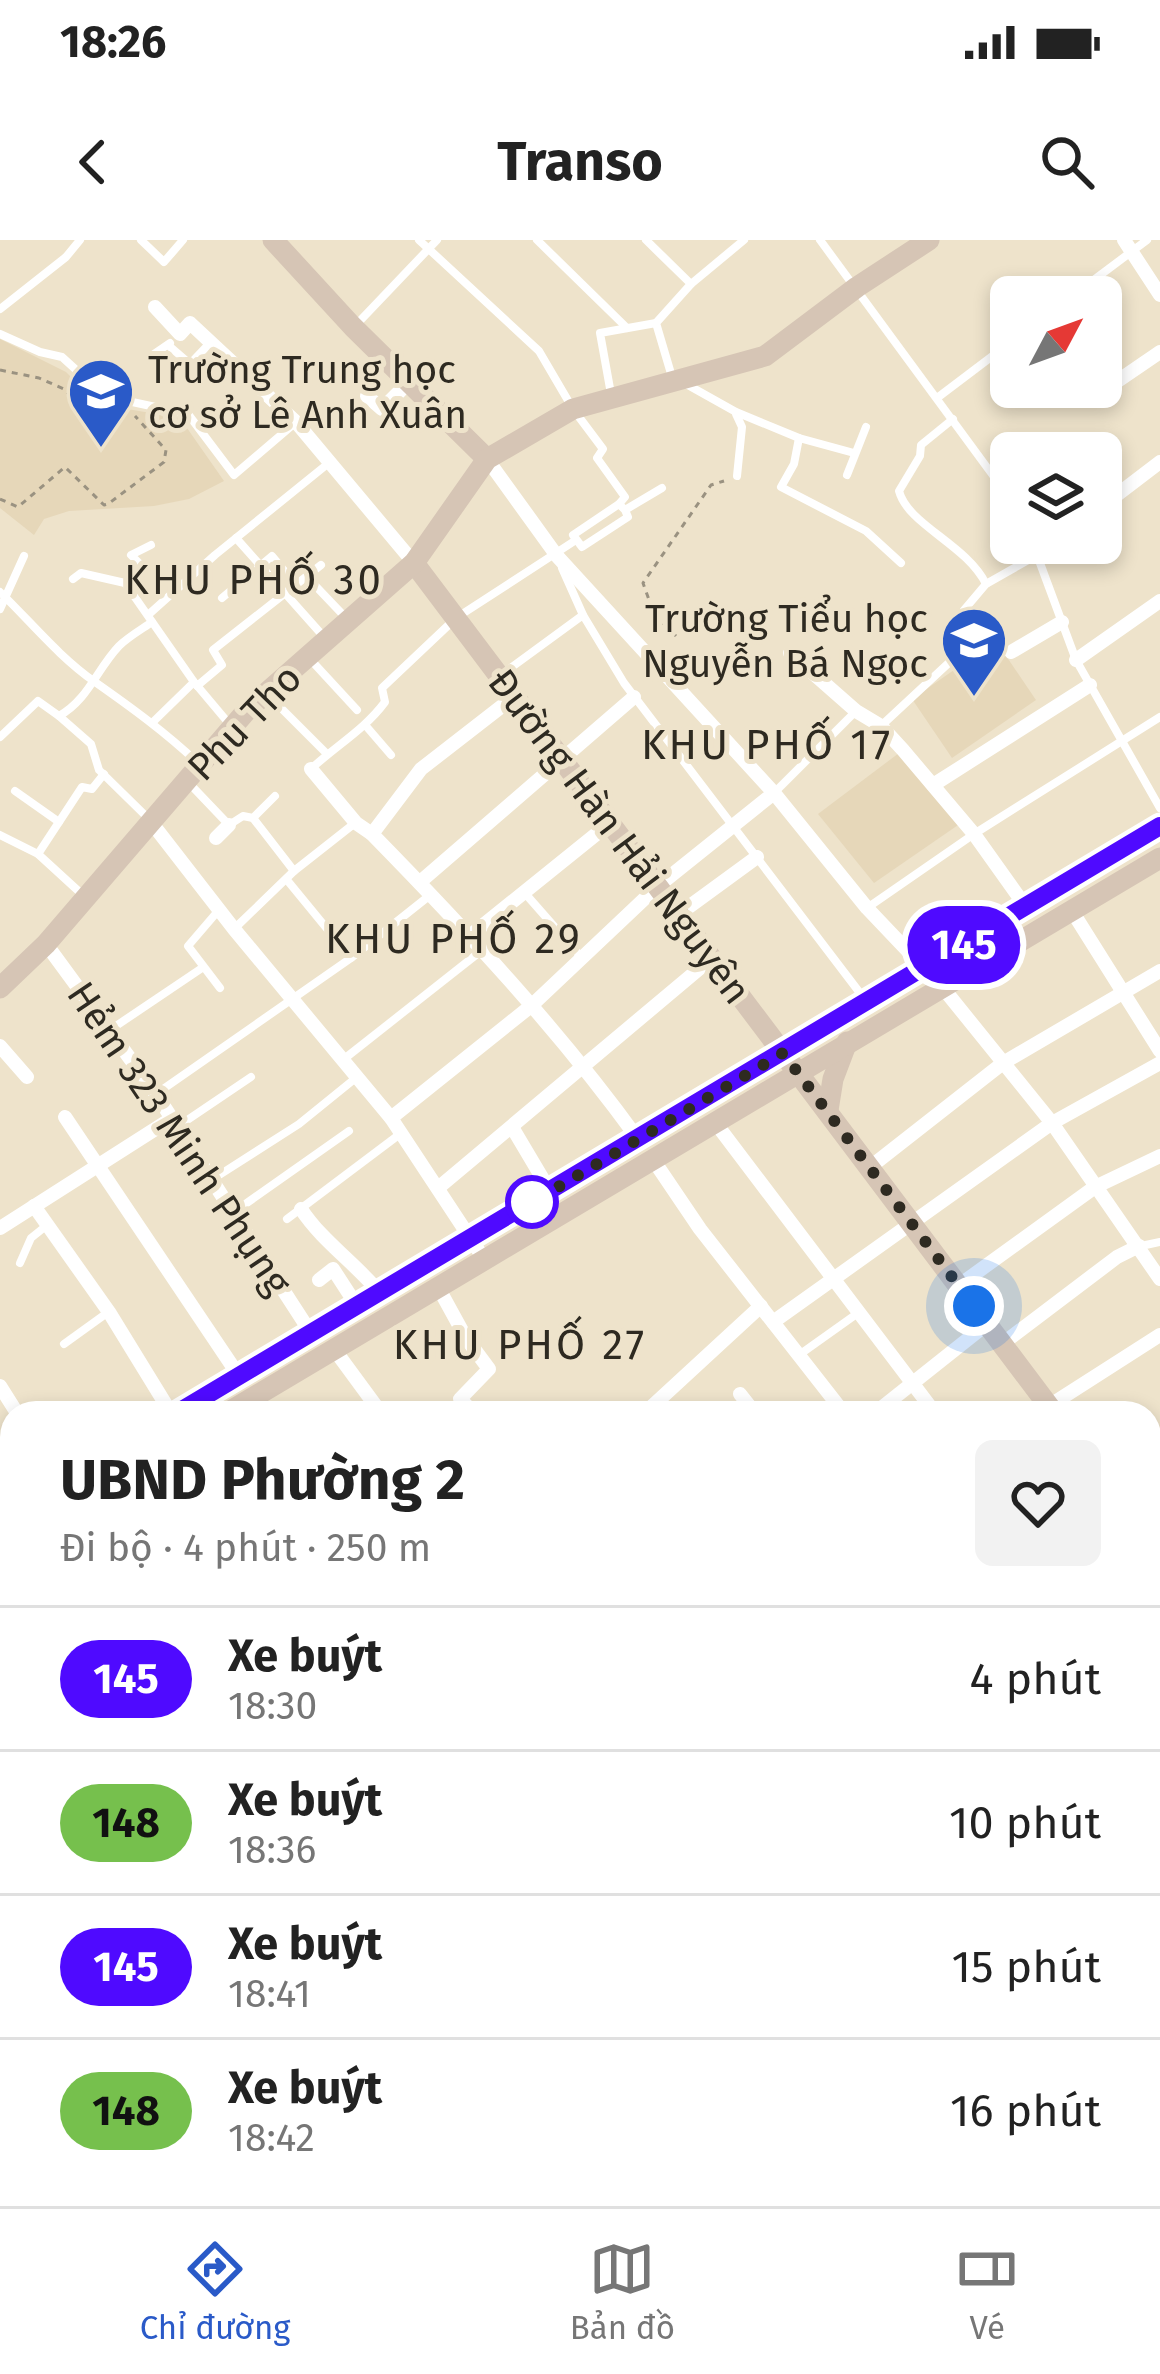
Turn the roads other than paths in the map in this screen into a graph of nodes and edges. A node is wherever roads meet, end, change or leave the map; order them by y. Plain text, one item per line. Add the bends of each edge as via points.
1 (80, 240) edge
2 (141, 240) edge
3 (183, 240) edge
4 (273, 240) edge
5 (419, 240) edge
6 (437, 240) edge
7 (537, 240) edge
8 (646, 240) edge
9 (744, 240) edge
10 (820, 240) edge
11 (1147, 240) edge
12 (917, 243) edge
13 (1128, 245) edge
14 (429, 249) junction
15 (1094, 276) edge
16 (691, 284) junction
17 (857, 286) junction
18 (1160, 295) edge
19 (155, 308) dead end
20 (0, 309) edge
21 (656, 322) junction
22 (353, 327) junction
23 (627, 328) junction
24 (0, 334) edge
25 (174, 340) junction
26 (210, 343) junction
27 (1160, 352) edge
28 (151, 356) dead end
29 (990, 358) edge
30 (1122, 378) edge
31 (409, 382) junction
32 (676, 382) junction
33 (367, 396) dead end
34 (937, 398) junction
35 (612, 399) junction
36 (573, 409) junction
37 (736, 412) junction
38 (952, 419) junction
39 (296, 422) junction
40 (866, 427) dead end
41 (799, 438) junction
42 (854, 453) junction
43 (488, 459) junction
44 (331, 460) junction
45 (1159, 464) edge
46 (990, 471) edge
47 (737, 476) road end
48 (848, 476) dead end
49 (662, 488) dead end
50 (1122, 491) edge
51 (622, 507) junction
52 (236, 538) junction
53 (576, 540) junction
54 (151, 545) dead end
55 (24, 556) dead end
56 (557, 556) junction
57 (901, 562) dead end
58 (414, 563) junction
59 (1019, 564) edge
60 (1049, 564) edge
61 (321, 565) dead end
62 (260, 566) junction
63 (307, 578) junction
64 (73, 579) dead end
65 (124, 583) junction
66 (986, 584) junction
67 (297, 586) junction
68 (4, 595) edge
69 (286, 596) junction
70 (222, 598) dead end
71 (1156, 604) edge
72 (0, 609) edge
73 (584, 615) junction
74 (456, 618) junction
75 (150, 619) junction
76 (347, 619) junction
77 (1160, 621) edge
78 (1062, 622) junction
79 (325, 638) junction
80 (1011, 652) dead end
81 (790, 653) dead end
82 (308, 656) junction
83 (1076, 660) junction
84 (500, 676) junction
85 (95, 682) junction
86 (196, 684) junction
87 (1090, 685) junction
88 (267, 694) junction
89 (515, 696) junction
90 (634, 697) junction
91 (357, 710) dead end
92 (856, 711) junction
93 (59, 716) junction
94 (1160, 717) edge
95 (154, 721) junction
96 (881, 726) junction
97 (232, 727) junction
98 (366, 727) junction
99 (0, 737) edge
100 (1120, 742) junction
101 (327, 754) junction
102 (391, 755) dead end
103 (561, 757) junction
104 (311, 770) joint
105 (193, 772) junction
106 (104, 774) junction
107 (933, 785) junction
108 (15, 791) dead end
109 (774, 794) junction
110 (275, 796) dead end
111 (1160, 808) edge
112 (253, 818) junction
113 (59, 822) junction
114 (152, 822) junction
115 (356, 823) junction
116 (610, 823) junction
117 (229, 825) junction
118 (733, 826) junction
119 (1160, 826) edge
120 (372, 834) junction
121 (974, 834) junction
122 (0, 835) edge
123 (216, 838) dead end
124 (38, 854) junction
125 (758, 857) junction
126 (1160, 858) edge
127 (291, 875) junction
128 (658, 886) junction
129 (425, 889) junction
130 (523, 891) junction
131 (86, 898) junction
132 (1026, 907) junction
133 (867, 908) junction
134 (219, 910) junction
135 (1072, 910) junction
136 (679, 914) junction
137 (234, 929) junction
138 (471, 935) junction
139 (46, 944) junction
140 (482, 950) junction
141 (351, 958) junction
142 (581, 958) junction
143 (712, 958) junction
144 (202, 968) junction
145 (925, 969) junction
146 (1160, 970) edge
147 (3, 980) edge
148 (220, 988) dead end
149 (943, 988) junction
150 (1125, 994) junction
151 (292, 997) junction
152 (867, 1003) junction
153 (531, 1006) junction
154 (110, 1030) junction
155 (847, 1042) junction
156 (0, 1046) edge
157 (1160, 1051) edge
158 (344, 1059) junction
159 (789, 1063) junction
160 (1003, 1063) junction
161 (1160, 1063) edge
162 (585, 1066) junction
163 (358, 1076) junction
164 (27, 1077) dead end
165 (251, 1077) dead end
166 (155, 1094) junction
167 (828, 1110) junction
168 (65, 1117) dead end
169 (391, 1118) junction
170 (714, 1121) junction
171 (173, 1123) junction
172 (1052, 1123) junction
173 (512, 1127) junction
174 (349, 1131) dead end
175 (400, 1134) junction
176 (645, 1149) junction
177 (1160, 1156) edge
178 (98, 1165) junction
179 (869, 1168) junction
180 (212, 1180) junction
181 (1095, 1186) junction
182 (438, 1188) junction
183 (550, 1191) junction
184 (34, 1206) junction
185 (301, 1209) junction
186 (232, 1213) junction
187 (287, 1219) dead end
188 (47, 1225) junction
189 (912, 1225) junction
190 (0, 1228) edge
191 (470, 1239) junction
192 (1160, 1242) edge
193 (1139, 1246) junction
194 (484, 1259) junction
195 (20, 1263) dead end
196 (1160, 1279) edge
197 (320, 1280) dead end
198 (833, 1280) junction
199 (958, 1286) junction
200 (438, 1287) junction
201 (380, 1293) junction
202 (357, 1306) junction
203 (761, 1306) junction
204 (109, 1312) junction
205 (858, 1313) junction
206 (773, 1322) junction
207 (987, 1324) junction
208 (311, 1333) junction
209 (1160, 1335) edge
210 (64, 1344) dead end
211 (1002, 1344) junction
212 (334, 1348) junction
213 (799, 1355) junction
214 (239, 1376) junction
215 (913, 1386) junction
216 (740, 1394) dead end
217 (166, 1401) edge
218 (195, 1401) edge
219 (263, 1401) edge
220 (372, 1401) edge
221 (462, 1401) edge
222 (659, 1401) edge
223 (746, 1401) edge
224 (835, 1401) edge
225 (892, 1401) edge
226 (925, 1401) edge
227 (1044, 1401) edge
228 (1064, 1401) edge

1 - 20 lane
2 - 3 lane via 164,262
4 - 22 main road
5 - 14 lane
6 - 14 lane
7 - 23 lane
8 - 16 lane
9 - 16 lane
10 - 17 lane
11 - 13 lane
12 - 17 main road
13 - 15 lane
13 - 18 street
14 - 22 lane
14 - 36 lane via 539,351
16 - 21 lane
17 - 32 main road via 765,356
17 - 34 lane
19 - 25 street, Đường Hàn Hải Nguyên
21 - 23 lane
21 - 32 lane
22 - 31 main road
23 - 35 lane via 600,333
24 - 39 lane via 62,357 123,400 188,414 234,476
25 - 26 street, Đường Hàn Hải Nguyên via 190,323
25 - 26 lane via 190,364
25 - 28 lane
26 - 39 street, Đường Hàn Hải Nguyên
27 - 30 street
29 - 34 lane
31 - 33 street via 382,410
31 - 43 main road
32 - 35 main road
32 - 37 lane
34 - 38 lane
35 - 36 main road
36 - 43 main road
36 - 51 lane via 603,448 597,458 625,497
37 - 41 lane
37 - 47 lane
38 - 46 lane
38 - 66 lane via 921,445 899,491 903,506 974,562
39 - 44 street, Đường Hàn Hải Nguyên
40 - 42 lane
41 - 42 lane
41 - 57 lane via 781,487 866,531
42 - 48 lane
43 - 56 street
43 - 58 main road, Phu Tho
44 - 52 lane
44 - 58 street, Đường Hàn Hải Nguyên
45 - 50 street
49 - 51 lane
51 - 53 lane
51 - 53 lane via 628,518 582,548
52 - 62 lane
52 - 75 lane
53 - 56 lane
54 - 65 lane via 131,555 140,563
55 - 68 lane
56 - 73 lane
56 - 74 lane
56 - 109 street
58 - 74 main road, Đường Hàn Hải Nguyên
58 - 76 main road, Phu Tho
59 - 66 lane
60 - 78 lane
61 - 63 lane
62 - 67 lane via 272,556
62 - 69 lane
62 - 70 lane
63 - 67 lane
63 - 76 lane
64 - 65 lane via 81,573
65 - 75 lane
66 - 96 lane via 964,610 982,632
67 - 69 lane
68 - 72 lane
68 - 85 lane
69 - 79 lane
69 - 86 lane via 213,650 222,665
71 - 77 street
71 - 83 street
73 - 84 lane
73 - 90 lane
74 - 84 main road, Đường Hàn Hải Nguyên
74 - 98 lane via 382,688 385,702
75 - 85 lane via 118,646
75 - 86 lane
76 - 79 main road, Phu Tho
78 - 80 street
78 - 83 lane
79 - 82 main road, Phu Tho
81 - 92 street
82 - 88 main road, Phu Tho
82 - 91 lane
83 - 87 lane
84 - 89 main road, Đường Hàn Hải Nguyên
85 - 93 lane
85 - 95 lane
86 - 95 lane
86 - 97 lane
87 - 100 lane
87 - 107 street
88 - 97 main road, Phu Tho
88 - 101 lane
89 - 103 main road, Đường Hàn Hải Nguyên
89 - 120 street via 422,769
90 - 103 street
90 - 118 lane
92 - 96 street
92 - 109 lane
93 - 99 lane via 38,701
93 - 106 lane via 91,744
94 - 100 lane
95 - 105 lane
96 - 107 street
97 - 105 main road, Phu Tho
98 - 101 lane
98 - 102 lane
100 - 111 lane
100 - 121 lane
101 - 104 lane
103 - 116 main road, Đường Hàn Hải Nguyên
103 - 129 street
104 - 115 street
105 - 114 main road, Phu Tho
105 - 117 lane
106 - 113 lane via 92,790 82,787
106 - 114 lane
107 - 121 street
108 - 113 lane
109 - 118 street
109 - 133 street
110 - 112 lane
112 - 117 lane
112 - 127 lane
113 - 124 lane
114 - 131 main road, Phu Tho
114 - 134 street
115 - 120 street
115 - 127 lane
116 - 128 main road, Đường Hàn Hải Nguyên
116 - 130 street
117 - 123 street
118 - 125 lane
118 - 128 street
119 - 132 main road
120 - 129 street
121 - 132 street
121 - 133 lane
122 - 124 lane
124 - 131 lane
125 - 136 street
125 - 152 lane
126 - 135 main road
127 - 137 lane
127 - 141 lane
128 - 136 main road, Đường Hàn Hải Nguyên
128 - 142 street
129 - 138 street
129 - 141 lane
130 - 138 street
130 - 142 lane
131 - 139 main road, Phu Tho
132 - 145 main road
133 - 145 street
134 - 137 street
134 - 144 lane via 188,946
135 - 149 main road
135 - 150 street
136 - 143 main road, Đường Hàn Hải Nguyên
137 - 151 street
138 - 140 street
139 - 147 main road, Phu Tho
139 - 154 street, Hẻm 323 Minh Phụng
140 - 153 street
140 - 158 lane
141 - 151 lane
142 - 153 street
143 - 159 main road, Đường Hàn Hải Nguyên
143 - 162 street
144 - 148 lane
144 - 154 lane
145 - 149 street
145 - 152 main road
146 - 150 street
149 - 155 main road
149 - 160 street
150 - 157 street
150 - 160 street
151 - 158 street
151 - 166 lane
152 - 159 main road
153 - 162 street
153 - 169 street
154 - 166 street, Hẻm 323 Minh Phụng
155 - 159 main road
155 - 167 main road
156 - 164 street
158 - 163 street
159 - 167 main road, Đường Hàn Hải Nguyên
159 - 170 main road
159 - 176 main road
160 - 172 street
160 - 179 street
161 - 172 street
162 - 173 street
162 - 176 street
163 - 169 street
163 - 180 lane
165 - 171 lane
166 - 171 street, Hẻm 323 Minh Phụng
167 - 179 main road, Đường Hàn Hải Nguyên
168 - 178 street
169 - 175 street
170 - 176 main road
170 - 198 street
171 - 178 street
171 - 180 street, Hẻm 323 Minh Phụng
172 - 181 street
172 - 189 street
173 - 182 street
173 - 183 street
174 - 186 lane
175 - 182 street
175 - 185 lane
176 - 183 main road
176 - 194 main road
176 - 203 street
177 - 181 street
178 - 184 street
178 - 214 street
179 - 189 main road, Đường Hàn Hải Nguyên
180 - 186 street, Hẻm 323 Minh Phụng
181 - 193 street
181 - 199 street
182 - 191 street
183 - 191 main road
184 - 188 street
184 - 190 street
185 - 187 lane
185 - 201 street
186 - 208 street, Hẻm 323 Minh Phụng
188 - 195 lane
188 - 204 street
189 - 198 street
189 - 199 main road, Đường Hàn Hải Nguyên
191 - 194 street
191 - 201 main road
192 - 193 lane
193 - 196 street
193 - 211 street
194 - 200 main road
197 - 202 street via 333,1269
198 - 205 street
198 - 206 street
199 - 207 main road, Đường Hàn Hải Nguyên
200 - 212 main road
200 - 221 street via 489,1369
201 - 202 main road
202 - 208 main road
203 - 206 street
203 - 222 street
204 - 210 lane
204 - 217 street
205 - 213 lane
205 - 215 street
206 - 213 street
207 - 211 main road, Đường Hàn Hải Nguyên
207 - 215 street
208 - 214 main road
209 - 228 street
211 - 227 main road, Đường Hàn Hải Nguyên
212 - 219 main road
212 - 220 street
213 - 224 street
214 - 218 main road
215 - 225 street
215 - 226 street
216 - 223 street

